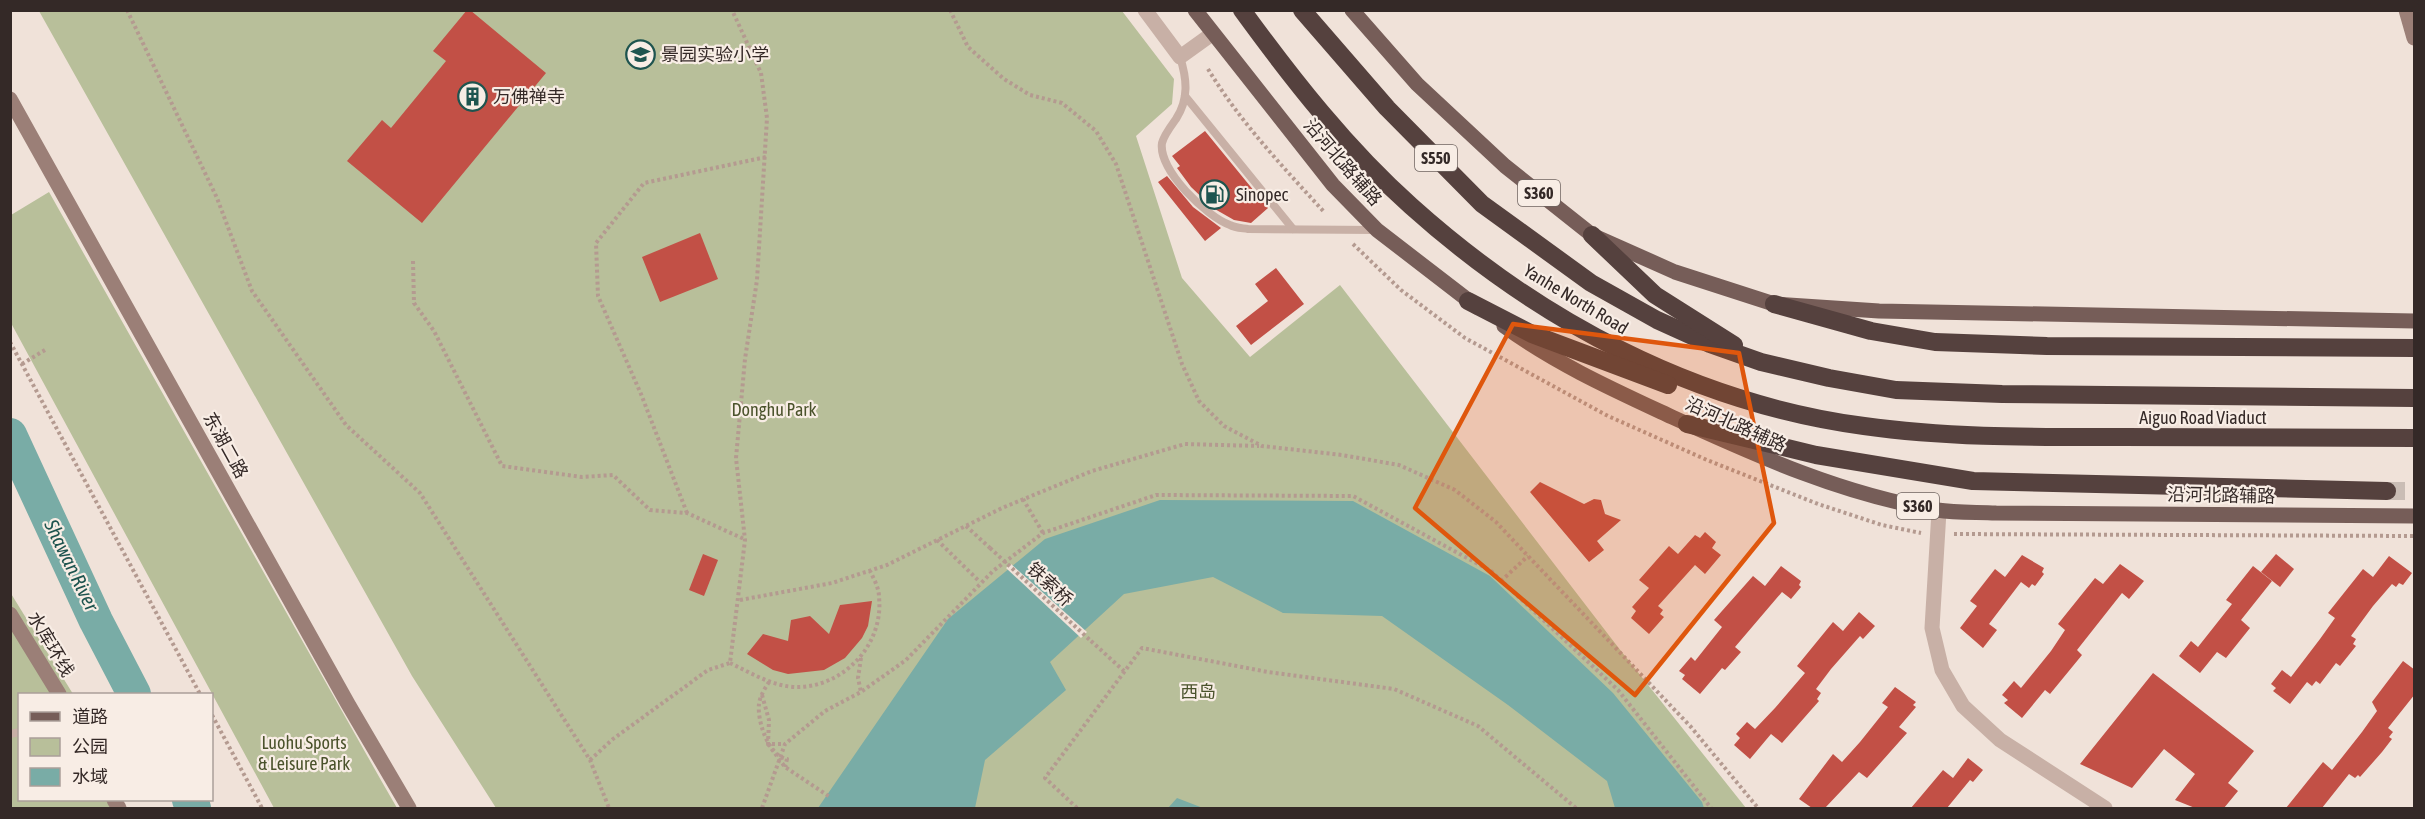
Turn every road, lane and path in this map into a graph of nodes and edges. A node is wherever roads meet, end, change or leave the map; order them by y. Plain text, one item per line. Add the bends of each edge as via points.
1 (127, 10) edge
2 (732, 10) edge
3 (950, 10) edge
4 (1145, 10) edge
5 (1195, 10) edge
6 (1242, 10) edge
7 (1302, 10) edge
8 (1352, 10) edge
9 (2406, 10) edge
10 (1212, 34) junction
11 (2415, 38) edge
12 (1180, 57) junction
13 (1208, 69) dead end
14 (1185, 96) junction
15 (10, 99) edge
16 (766, 157) junction
17 (1325, 213) dead end
18 (1293, 230) junction
19 (1377, 230) junction
20 (1592, 235) junction
21 (413, 261) dead end
22 (1468, 301) junction
23 (1774, 304) junction
24 (2415, 321) edge
25 (10, 342) edge
26 (2415, 348) edge
27 (45, 350) dead end
28 (1761, 362) junction
29 (22, 364) junction
30 (2002, 394) joint
31 (2415, 398) edge
32 (1759, 404) junction
33 (1687, 424) junction
34 (1992, 437) joint
35 (2415, 438) edge
36 (1262, 446) junction
37 (2387, 490) tunnel mouth
38 (1023, 499) junction
39 (1940, 511) junction
40 (687, 513) junction
41 (2415, 516) edge
42 (966, 526) junction
43 (1043, 533) junction
44 (1954, 534) dead end
45 (2415, 536) edge
46 (745, 540) junction
47 (937, 540) junction
48 (1528, 556) junction
49 (870, 571) junction
50 (1501, 580) junction
51 (980, 582) junction
52 (740, 600) junction
53 (10, 614) edge
54 (862, 655) junction
55 (730, 663) junction
56 (1124, 671) junction
57 (769, 682) junction
58 (861, 692) junction
59 (58, 693) edge
60 (199, 693) edge
61 (761, 695) junction
62 (213, 717) edge
63 (768, 744) junction
64 (785, 744) junction
65 (781, 758) junction
66 (590, 759) junction
67 (785, 767) junction
68 (830, 797) dead end
69 (262, 808) edge
70 (409, 808) edge
71 (609, 808) edge
72 (762, 808) edge
73 (1077, 808) edge
74 (1576, 808) edge
75 (1711, 808) edge
76 (1758, 808) edge
77 (2105, 808) edge

1 - 66 path via 217,198 252,291 346,425 420,493
2 - 16 path via 761,74 767,118
3 - 36 path via 968,47 1004,79 1030,95 1062,104 1096,132 1116,164 1182,364 1199,401 1224,426
4 - 12 street
5 - 10 main road, 沿河北路辅路 / S360
6 - 32 highway, Yanhe North Road via 1276,57 1359,155 1455,244 1571,324 1618,350 1686,381
7 - 28 highway, Yanhe North Road / S550 via 1387,108 1482,204 1591,283 1689,335
8 - 20 main road, S360 via 1417,84 1505,166
9 - 11 street
10 - 12 street
10 - 19 main road, 沿河北路辅路 / S360 via 1334,185
12 - 14 lane via 1186,78
13 - 17 path via 1274,157
14 - 18 lane
14 - 18 lane via 1162,142 1163,157 1170,170 1201,207 1230,226
15 - 70 street, 东湖二路
16 - 40 path via 644,183 596,243 598,296
16 - 46 path via 757,280 736,458
18 - 19 lane
19 - 22 main road, 沿河北路辅路 / S360
20 - 23 main road, S360 via 1675,272
20 - 28 highway via 1655,295
21 - 40 path via 414,303 434,331 502,466 582,477 613,475 650,510
22 - 32 highway via 1532,334 1633,374 1686,390
22 - 33 main road, 沿河北路辅路 / S360 via 1556,360
23 - 24 main road, S360 via 1879,311
23 - 26 highway via 1871,331 1935,342
25 - 29 path
27 - 29 path
28 - 30 highway, Yanhe North Road via 1896,390
29 - 60 path
30 - 31 highway, Aiguo Road Viaduct
32 - 34 highway, Yanhe North Road via 1863,426
33 - 37 highway via 1816,455 1973,481
33 - 39 main road, 沿河北路辅路 / S360 via 1788,468 1871,497
34 - 35 highway, Aiguo Road Viaduct
36 - 38 path via 1185,444 1092,471
36 - 48 path via 1399,465 1455,490 1496,522
38 - 42 path
38 - 43 path
39 - 41 main road, 沿河北路辅路 / S360
39 - 77 street via 1932,628 1942,670 1963,706 2000,740
40 - 46 path
42 - 47 path
42 - 56 path, 铁索桥, bridge
43 - 50 path via 1156,495 1353,496
43 - 51 path
44 - 45 path
46 - 52 path
47 - 49 path
47 - 51 path
48 - 50 path
48 - 76 path via 1691,727
49 - 52 path via 832,583
49 - 54 path via 879,594 880,610 877,626
50 - 75 path via 1618,690
51 - 58 path via 906,660
52 - 55 path
53 - 59 street, 水库环线
54 - 57 path via 841,674 817,684 795,687
54 - 58 path via 858,678
55 - 57 path
55 - 66 path via 708,670
56 - 73 path via 1045,778
56 - 74 path via 1142,648 1268,672 1394,689 1478,726
57 - 61 path
58 - 64 path via 825,711
61 - 63 path via 769,720
61 - 65 path via 758,705 766,744
62 - 69 path
63 - 64 path
63 - 67 path, bridge
64 - 65 path
65 - 67 path via 787,759
65 - 72 path
66 - 71 path
67 - 68 path, bridge

